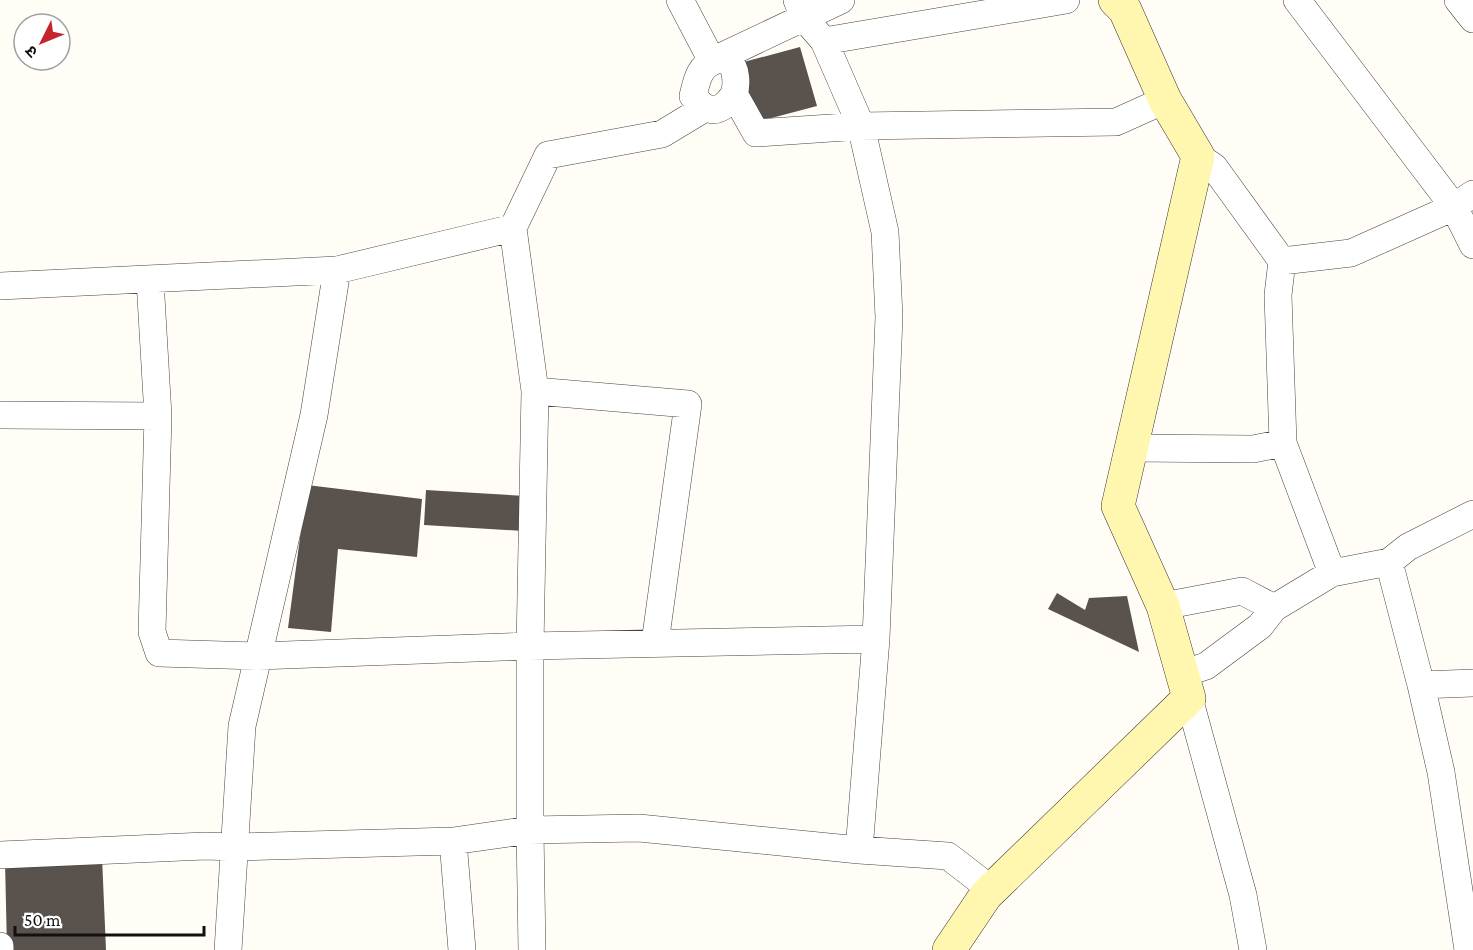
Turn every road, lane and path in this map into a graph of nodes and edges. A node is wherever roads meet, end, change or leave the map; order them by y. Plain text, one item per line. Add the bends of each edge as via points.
1 (680, 0) edge
2 (841, 0) edge
3 (1066, 0) edge
4 (1115, 0) edge
5 (1297, 0) edge
6 (1458, 0) edge
7 (800, 9) edge
8 (1473, 19) edge
9 (824, 41) junction
10 (712, 61) junction
11 (734, 94) junction
12 (1165, 100) junction
13 (705, 108) junction
14 (861, 126) junction
15 (1198, 156) junction
16 (1464, 200) edge
17 (513, 228) junction
18 (1473, 245) edge
19 (1282, 261) junction
20 (337, 270) junction
21 (150, 280) junction
22 (0, 286) edge
23 (535, 391) junction
24 (0, 415) edge
25 (158, 416) junction
26 (1283, 443) junction
27 (1131, 448) junction
28 (1473, 514) edge
29 (1389, 562) junction
30 (1332, 573) junction
31 (1163, 606) junction
32 (1274, 608) junction
33 (876, 639) junction
34 (655, 644) junction
35 (530, 646) junction
36 (258, 656) junction
37 (1473, 683) edge
38 (1421, 685) junction
39 (1186, 686) junction
40 (530, 830) junction
41 (453, 841) junction
42 (235, 847) junction
43 (859, 850) junction
44 (0, 855) edge
45 (992, 890) junction
46 (228, 950) edge
47 (462, 950) edge
48 (532, 950) edge
49 (948, 950) edge
50 (1253, 950) edge
51 (1468, 950) edge

1 - 10 street
2 - 7 street
3 - 9 street
4 - 12 street via 1125,10
5 - 16 street
6 - 8 street
7 - 9 street
7 - 10 street
9 - 14 street
10 - 11 street via 728,60 731,64 736,78
10 - 13 street via 701,71 693,96
11 - 13 street via 718,109
11 - 14 street via 756,133
12 - 14 street via 1116,122
12 - 15 street
13 - 17 street via 662,134 548,155
14 - 33 street via 885,232 889,317
15 - 19 street via 1214,167
15 - 27 street
16 - 18 street
16 - 19 street via 1351,253
17 - 20 street
17 - 23 street
19 - 26 street via 1278,296
20 - 21 street
20 - 36 street via 314,415
21 - 22 street
21 - 25 street
23 - 34 street via 688,404
23 - 35 street
24 - 25 street
25 - 36 street via 152,632 159,653
26 - 27 street via 1253,449
26 - 30 street
27 - 31 street via 1118,506
28 - 29 street via 1408,547
29 - 30 street
29 - 38 street
30 - 32 street
31 - 32 street via 1242,591
31 - 39 street
32 - 39 street via 1260,626
33 - 34 street
33 - 43 street
34 - 35 street
35 - 36 street
35 - 40 street
36 - 42 street via 242,726
37 - 38 street
38 - 51 street via 1441,772
39 - 45 street
39 - 50 street via 1243,895
40 - 41 street
40 - 43 street via 639,828
40 - 48 street
41 - 42 street
41 - 47 street
42 - 44 street
42 - 46 street
43 - 45 street via 948,856
45 - 49 street

